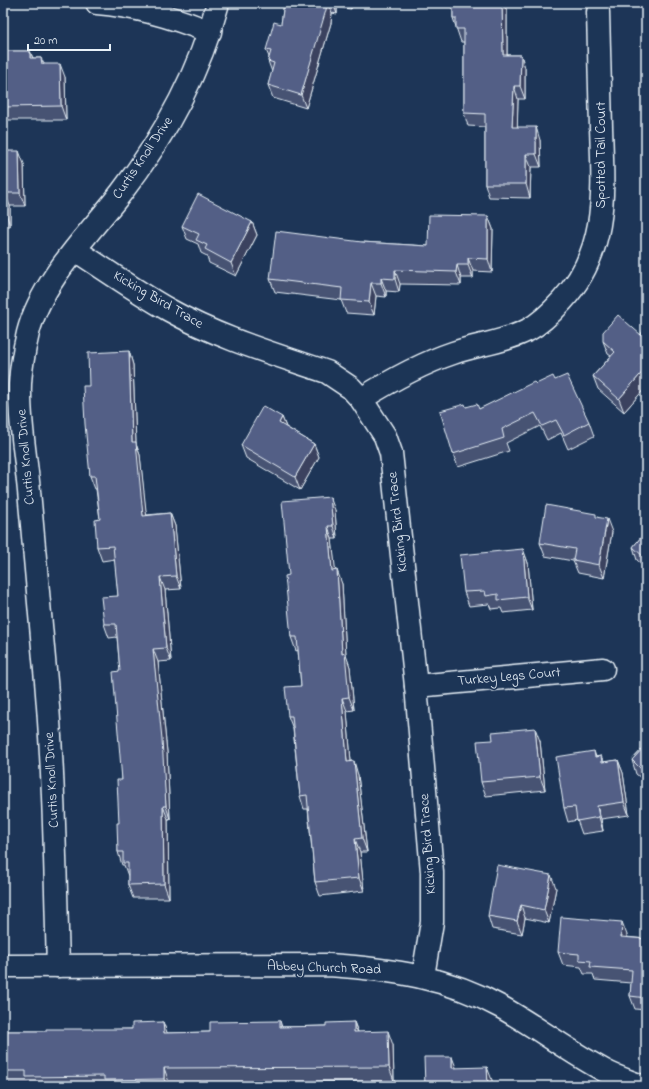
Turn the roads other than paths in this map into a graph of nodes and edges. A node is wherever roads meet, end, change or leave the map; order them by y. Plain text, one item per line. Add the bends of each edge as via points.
1 (97, 3) edge
2 (218, 3) edge
3 (598, 12) dead end
4 (210, 32) junction
5 (75, 250) junction
6 (361, 399) junction
7 (603, 669) dead end
8 (416, 686) junction
9 (3, 966) edge
10 (58, 966) junction
11 (424, 976) junction
12 (641, 1086) edge

1 - 4 street via 174,17
2 - 4 street, Curtis Knoll Drive
3 - 6 street, Spotted Tail Court via 603,199 599,231 589,262 572,291 550,314 529,329 504,341 453,352 404,374
4 - 5 street, Curtis Knoll Drive via 194,74 162,133 122,191
5 - 6 street, Kicking Bird Trace via 170,310 235,340 327,372 351,388
5 - 10 street, Curtis Knoll Drive via 38,305 28,332 20,392 46,681
6 - 8 street, Kicking Bird Trace via 385,436 391,453
7 - 8 street, Turkey Legs Court
8 - 11 street, Kicking Bird Trace via 432,872 432,922
9 - 10 street, Abbey Church Road
10 - 11 street, Abbey Church Road via 329,965 382,969
11 - 12 street, Abbey Church Road via 462,989 500,1007 607,1072

